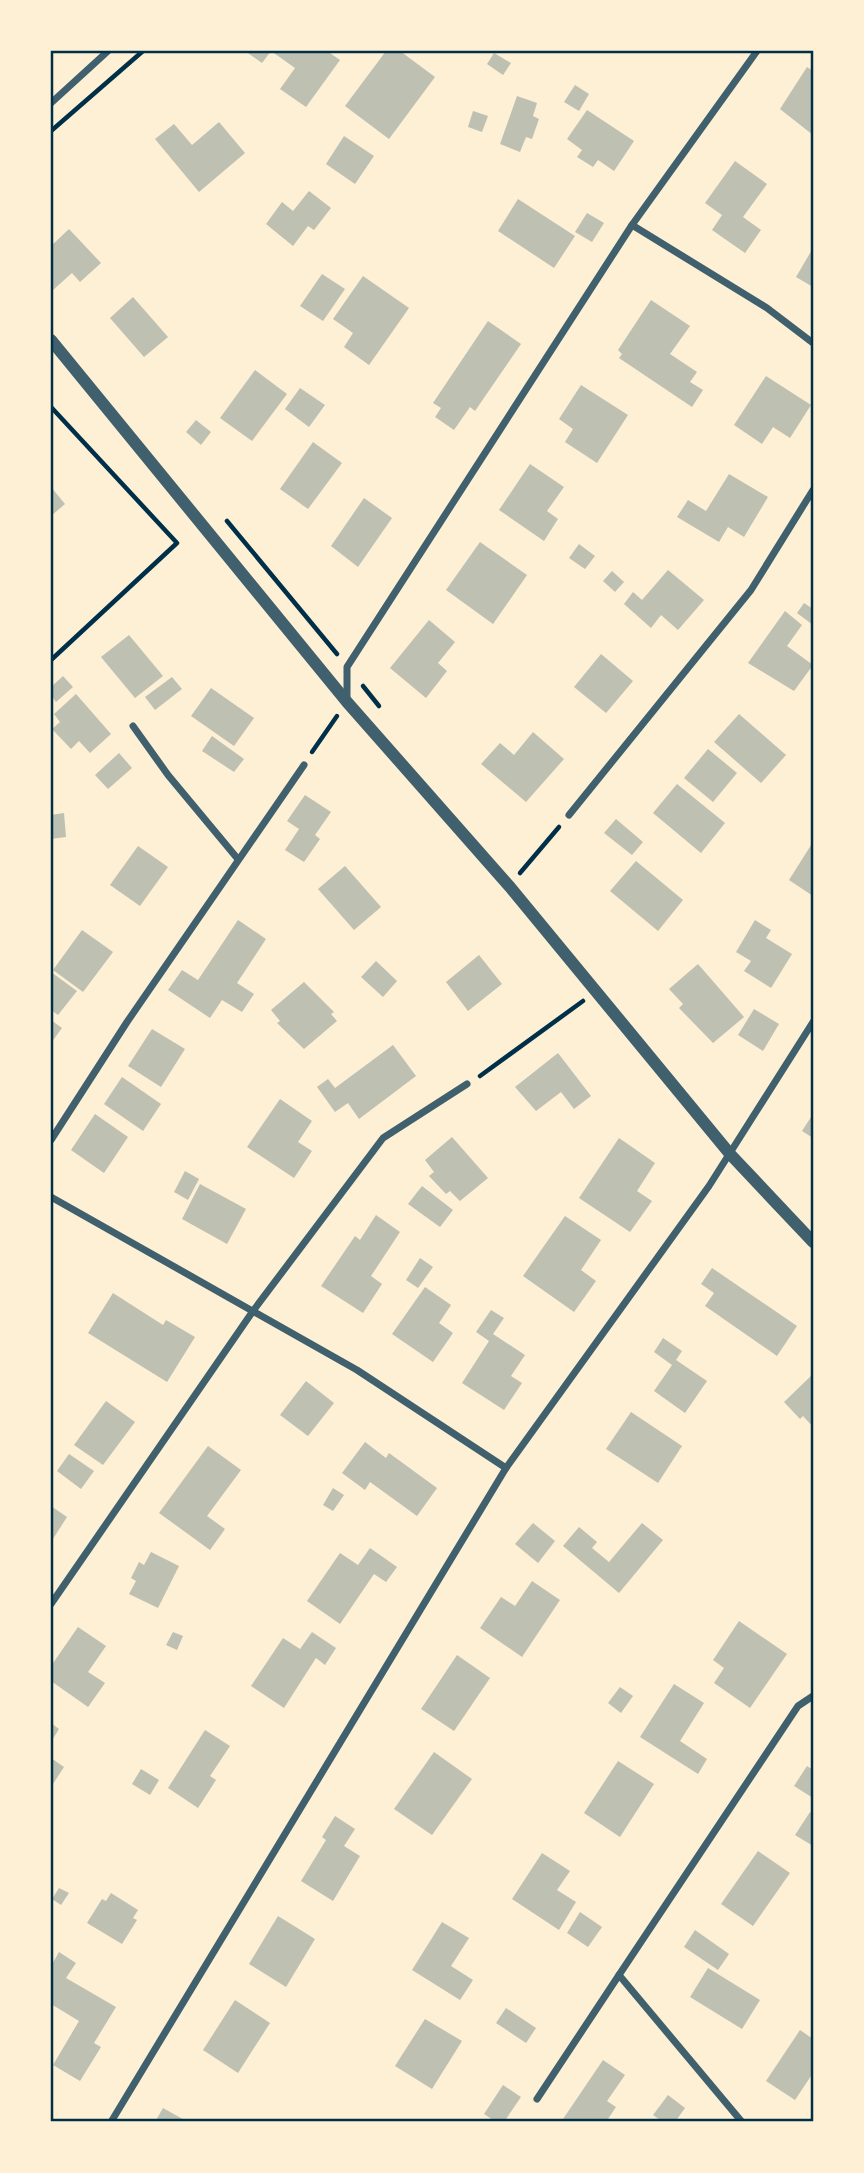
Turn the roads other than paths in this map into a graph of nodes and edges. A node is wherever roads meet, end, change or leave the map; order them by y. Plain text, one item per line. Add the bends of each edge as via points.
1 (108, 51) edge
2 (757, 51) edge
3 (51, 103) edge
4 (632, 225) junction
5 (51, 340) edge
6 (813, 343) edge
7 (813, 490) edge
8 (347, 702) junction
9 (133, 726) dead end
10 (304, 765) road end
11 (569, 815) road end
12 (237, 858) junction
13 (813, 1022) edge
14 (467, 1084) road end
15 (51, 1140) edge
16 (730, 1154) junction
17 (51, 1198) edge
18 (813, 1242) edge
19 (253, 1311) junction
20 (506, 1468) junction
21 (51, 1604) edge
22 (813, 1696) edge
23 (619, 1975) junction
24 (537, 2099) dead end
25 (111, 2122) edge
26 (742, 2122) edge

1 - 3 street
2 - 4 street
4 - 6 street via 766,307
4 - 8 street via 347,667
5 - 8 street
7 - 11 street via 751,590
8 - 16 street via 510,887
9 - 12 street
10 - 12 street
12 - 15 street
13 - 16 street
14 - 19 street via 383,1138
16 - 18 street
16 - 20 street
17 - 19 street
19 - 20 street via 357,1370
19 - 21 street
20 - 25 street
22 - 23 street via 799,1706
23 - 24 street
23 - 26 street

